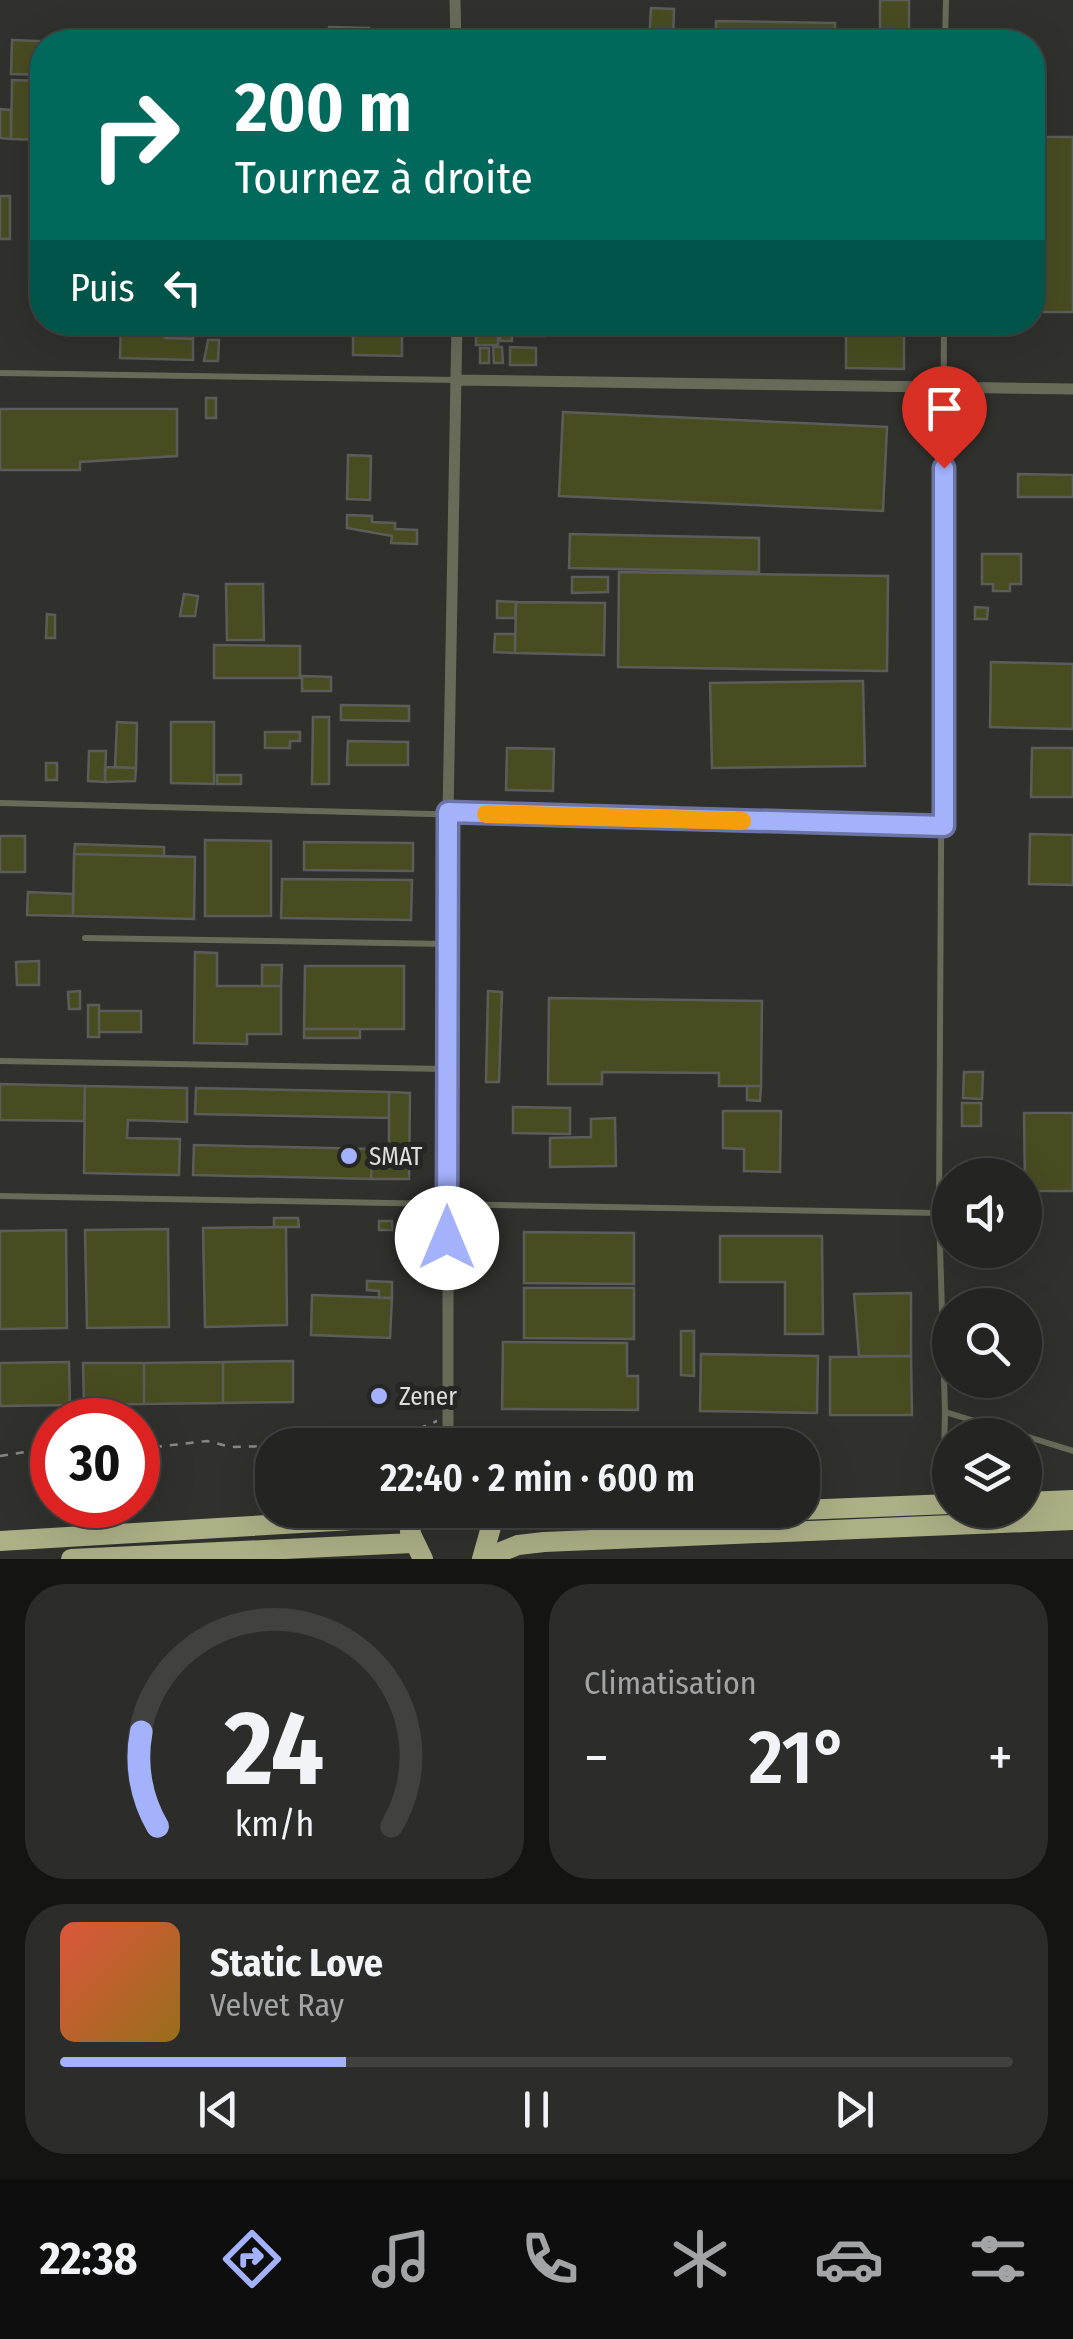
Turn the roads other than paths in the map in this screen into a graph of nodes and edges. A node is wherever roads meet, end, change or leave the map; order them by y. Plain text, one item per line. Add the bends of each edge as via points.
1 (455, 0) edge
2 (946, 0) edge
3 (456, 30) edge
4 (945, 30) edge
5 (457, 335) edge
6 (944, 335) edge
7 (0, 374) edge
8 (457, 380) junction
9 (944, 388) junction
10 (1073, 390) edge
11 (0, 804) edge
12 (448, 812) junction
13 (944, 826) junction
14 (85, 938) dead end
15 (448, 944) junction
16 (0, 1062) edge
17 (448, 1069) junction
18 (939, 1158) edge
19 (0, 1196) edge
20 (447, 1202) junction
21 (932, 1213) edge
22 (940, 1268) edge
23 (945, 1412) junction
24 (945, 1418) edge
25 (964, 1418) edge
26 (447, 1423) junction
27 (446, 1428) edge
28 (448, 1428) edge
29 (1042, 1442) edge
30 (1073, 1451) edge
31 (1073, 1500) edge
32 (1042, 1501) edge
33 (932, 1506) edge
34 (820, 1510) edge
35 (1073, 1520) edge
36 (255, 1526) edge
37 (488, 1528) edge
38 (0, 1541) edge
39 (417, 1551) edge
40 (70, 1559) edge
41 (483, 1559) edge

1 - 3 street
2 - 4 lane
5 - 8 street
6 - 9 lane
7 - 8 lane
8 - 9 street
8 - 12 street
9 - 10 street
9 - 13 lane
11 - 12 lane
12 - 13 lane
12 - 15 street
13 - 18 lane
14 - 15 lane
15 - 17 street
16 - 17 lane
17 - 20 street
19 - 20 lane
20 - 21 lane
20 - 26 street
22 - 23 lane
23 - 24 lane
23 - 25 lane
26 - 27 street
26 - 28 street
29 - 30 lane
31 - 32 highway
33 - 34 highway
35 - 41 highway via 544,1542
36 - 38 highway
37 - 41 highway
39 - 40 highway

